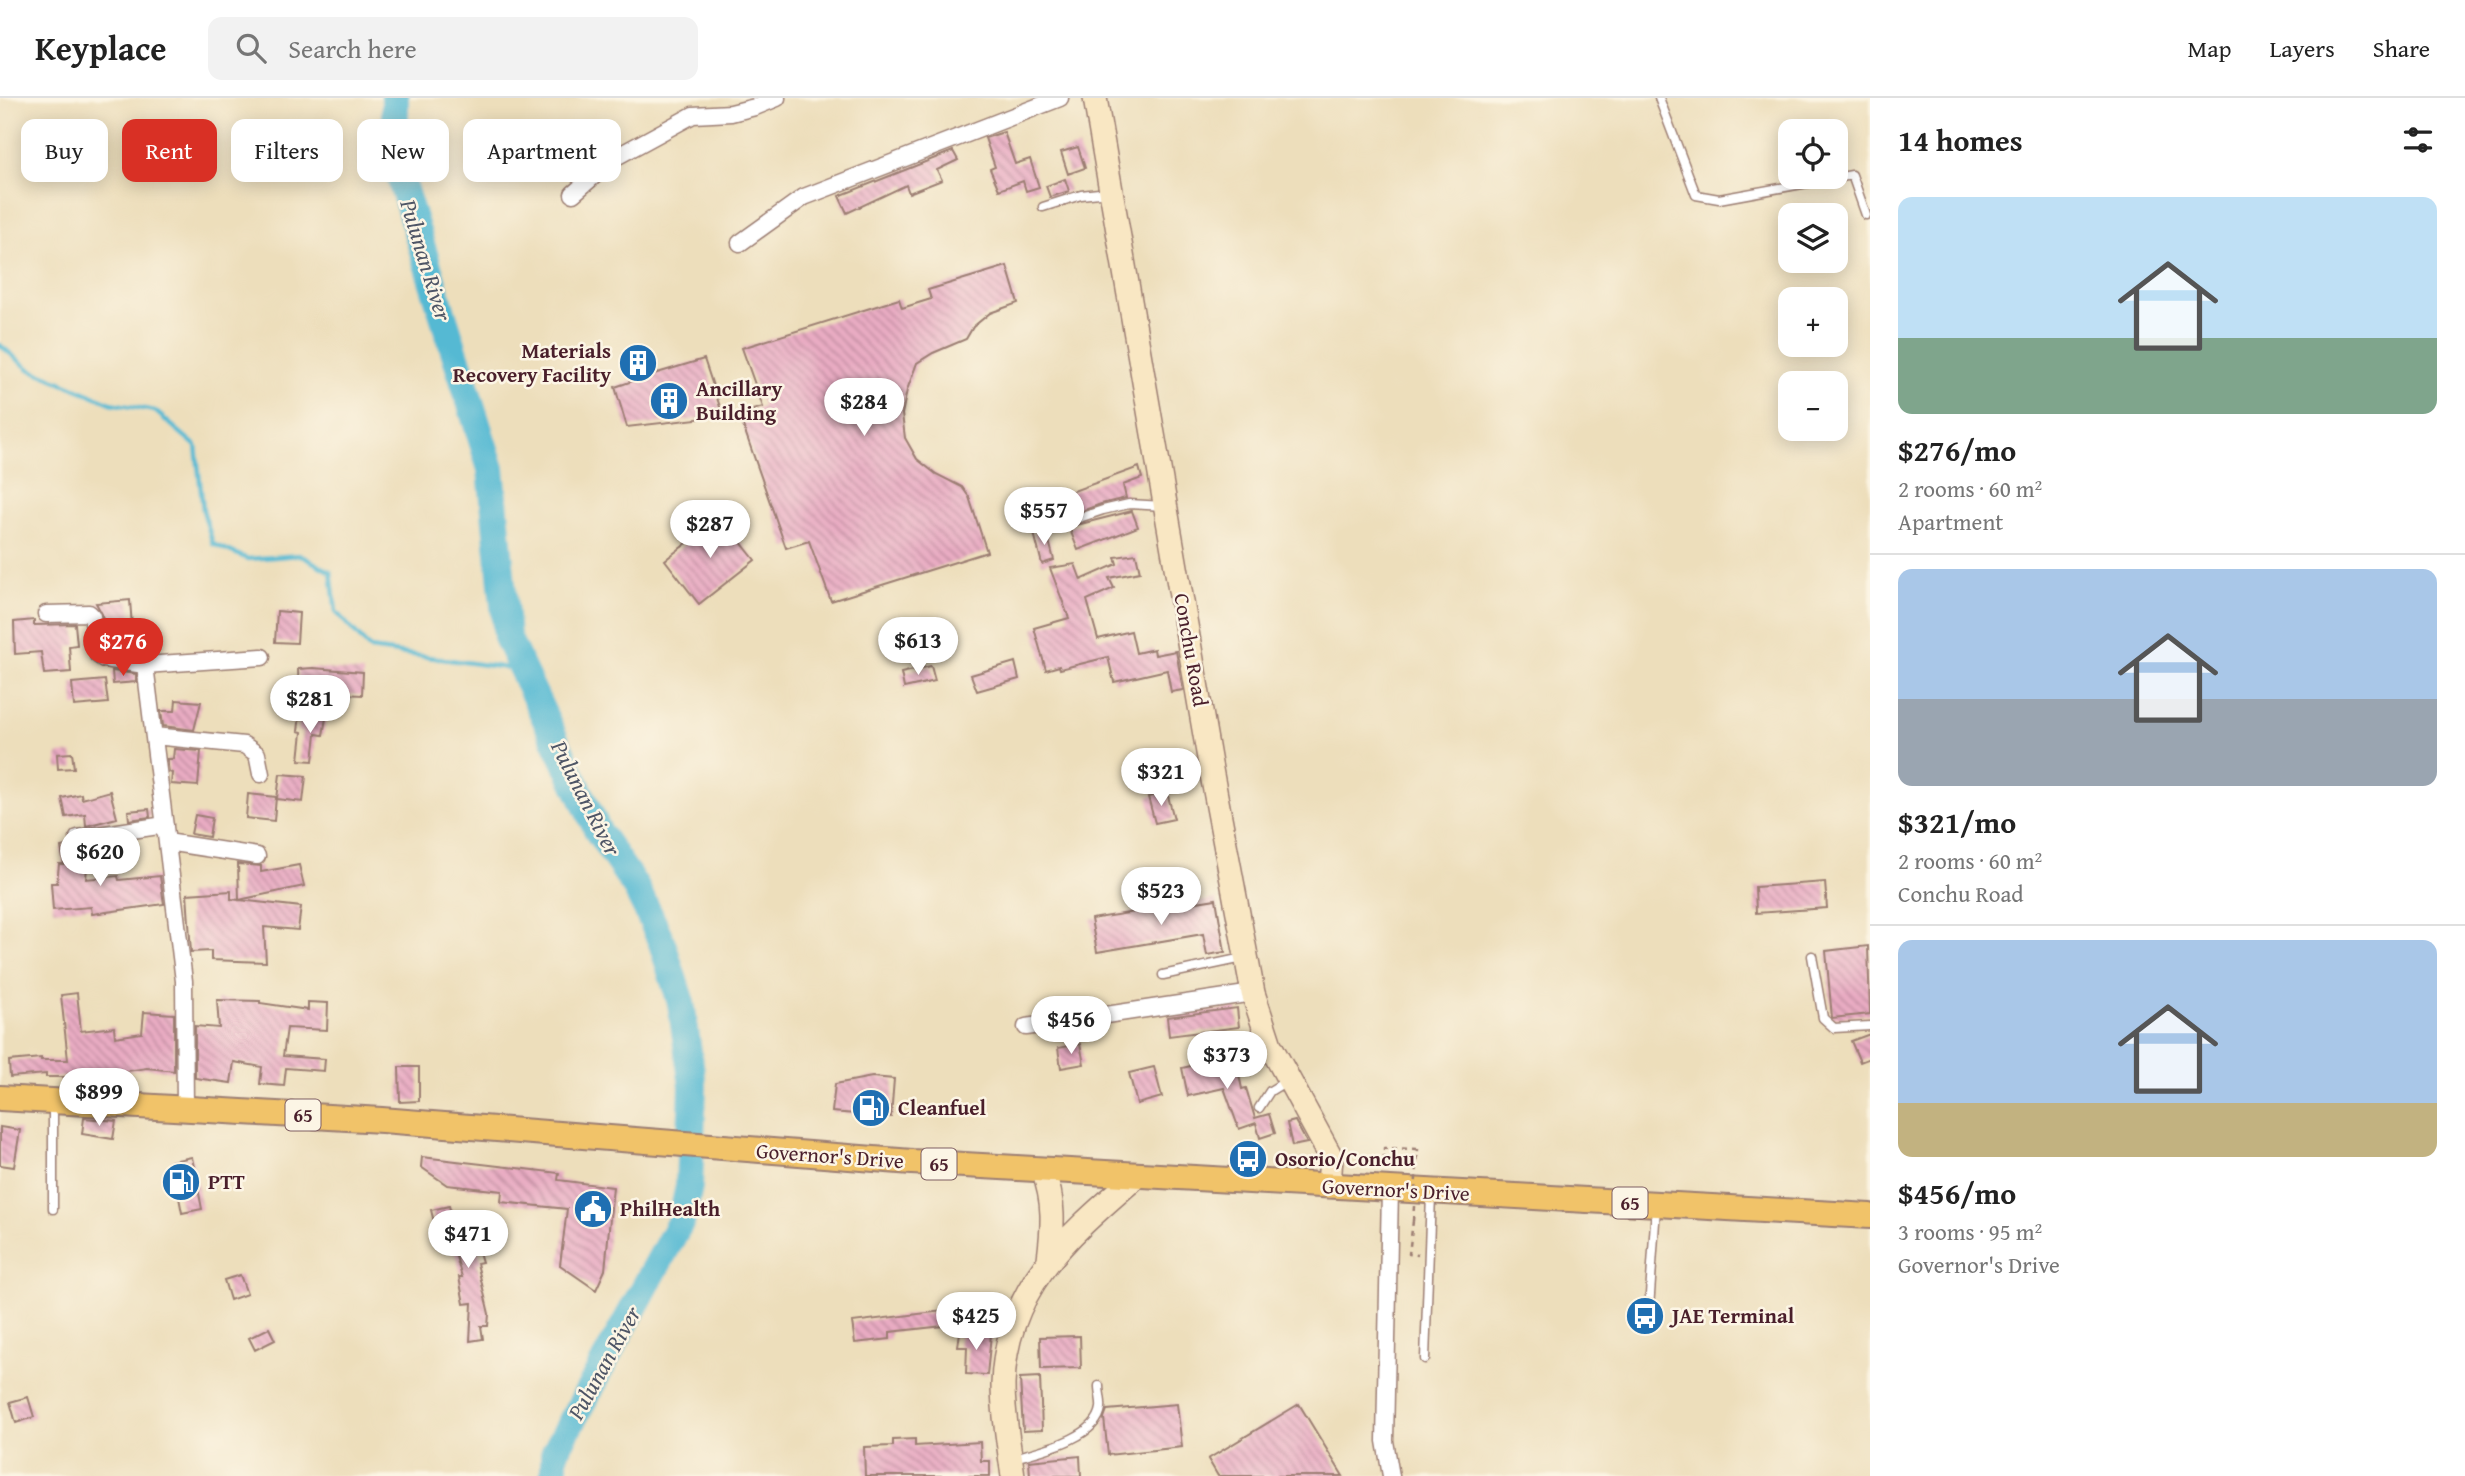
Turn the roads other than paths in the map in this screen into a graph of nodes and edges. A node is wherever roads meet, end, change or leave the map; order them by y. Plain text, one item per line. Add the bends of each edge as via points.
1 (776, 98) edge
2 (1060, 98) edge
3 (1095, 98) edge
4 (1659, 98) edge
5 (1111, 191) junction
6 (573, 194) dead end
7 (1043, 207) dead end
8 (1866, 215) dead end
9 (740, 243) dead end
10 (1167, 506) junction
11 (1070, 521) dead end
12 (46, 614) dead end
13 (262, 657) dead end
14 (145, 665) junction
15 (154, 736) junction
16 (261, 774) dead end
17 (166, 834) junction
18 (78, 838) dead end
19 (257, 856) dead end
20 (1812, 956) dead end
21 (1246, 958) junction
22 (1163, 975) dead end
23 (1253, 993) junction
24 (1870, 1026) edge
25 (1026, 1027) dead end
26 (1288, 1080) junction
27 (0, 1098) edge
28 (53, 1101) junction
29 (185, 1108) junction
30 (1259, 1108) dead end
31 (1044, 1171) junction
32 (1138, 1175) junction
33 (1329, 1186) junction
34 (1390, 1189) junction
35 (1431, 1192) junction
36 (1656, 1205) junction
37 (53, 1209) dead end
38 (1870, 1216) edge
39 (1049, 1259) junction
40 (1649, 1309) dead end
41 (1425, 1359) dead end
42 (1099, 1386) dead end
43 (1012, 1467) edge
44 (1391, 1476) edge

1 - 6 street via 732,113 693,115 616,156
2 - 9 street via 804,197
3 - 5 main road, Conchu Road
4 - 8 lane via 1696,195 1719,199 1852,175
5 - 7 lane
5 - 10 main road, Conchu Road
10 - 11 lane via 1129,504
10 - 21 main road, Conchu Road
12 - 14 street via 89,613 98,655
13 - 14 street
14 - 15 street
15 - 16 street via 244,745 257,754
15 - 17 street
17 - 18 street
17 - 19 street
17 - 29 street via 184,982
20 - 24 lane via 1823,1018 1834,1028
21 - 22 lane
21 - 23 main road, Conchu Road
23 - 25 street
23 - 26 main road, Conchu Road via 1270,1045
26 - 30 lane via 1270,1091
26 - 33 main road, Conchu Road via 1331,1157
27 - 28 main road, Governor's Drive / 65
28 - 29 main road, Governor's Drive / 65
28 - 37 lane
29 - 31 main road, Governor's Drive / 65
31 - 32 main road, Governor's Drive / 65
31 - 39 main road via 1053,1208
32 - 33 main road, Governor's Drive / 65
32 - 39 main road
33 - 34 main road, Governor's Drive / 65
34 - 35 main road, Governor's Drive / 65
34 - 44 street via 1385,1441
35 - 36 main road, Governor's Drive / 65
35 - 41 lane
36 - 38 main road, Governor's Drive / 65
36 - 40 lane
39 - 43 main road via 1021,1307 1009,1340 1003,1385
42 - 43 lane via 1101,1408 1096,1422 1072,1439

